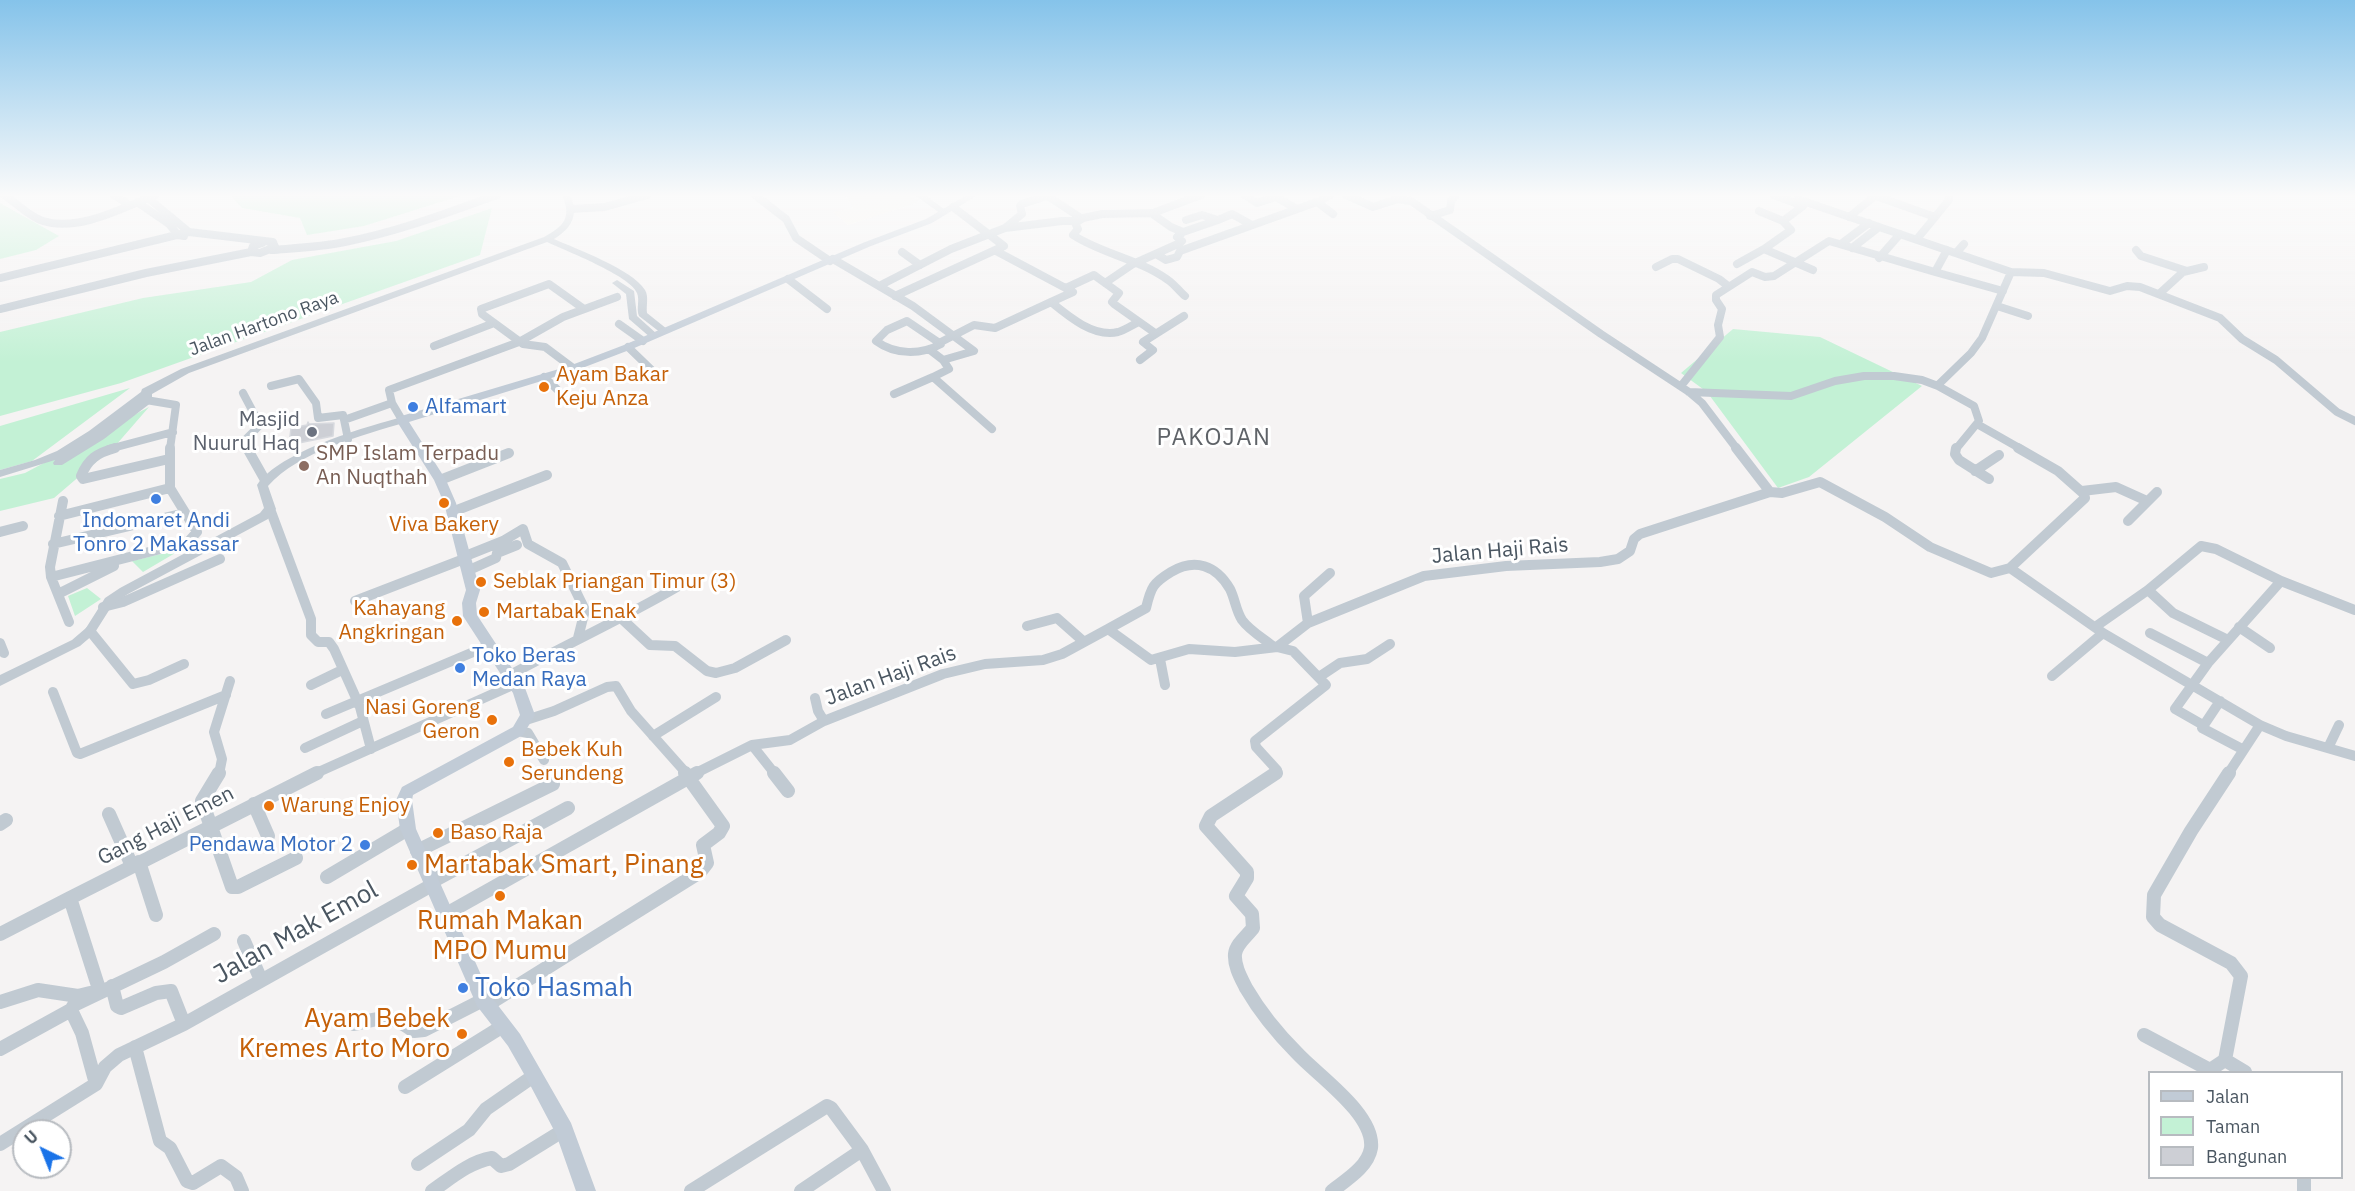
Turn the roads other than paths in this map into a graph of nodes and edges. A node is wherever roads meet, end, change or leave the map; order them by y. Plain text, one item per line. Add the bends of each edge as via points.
1 (1947, 250) edge
2 (2136, 250) dead end
3 (114, 251) edge
4 (240, 251) edge
5 (516, 251) edge
6 (559, 251) edge
7 (817, 251) edge
8 (855, 251) edge
9 (951, 251) edge
10 (996, 251) joint
11 (1104, 251) edge
12 (1164, 251) edge
13 (1181, 251) edge
14 (1481, 251) edge
15 (1761, 251) edge
16 (1768, 251) edge
17 (1813, 251) edge
18 (1859, 251) edge
19 (1886, 251) edge
20 (1948, 251) edge
21 (1959, 251) edge
22 (902, 252) dead end
23 (1156, 254) junction
24 (1956, 254) junction
25 (1880, 258) junction
26 (832, 260) junction
27 (1726, 260) dead end
28 (1794, 262) junction
29 (1133, 264) junction
30 (1737, 264) junction
31 (920, 265) junction
32 (1656, 267) dead end
33 (2204, 267) dead end
34 (1813, 270) dead end
35 (2187, 271) junction
36 (1752, 272) junction
37 (1935, 272) junction
38 (2011, 272) junction
39 (0, 278) edge
40 (788, 279) junction
41 (1105, 283) junction
42 (879, 286) junction
43 (1728, 286) junction
44 (1066, 288) junction
45 (2003, 291) junction
46 (2159, 294) junction
47 (895, 296) junction
48 (1185, 296) dead end
49 (617, 297) dead end
50 (1051, 302) junction
51 (1997, 306) junction
52 (0, 309) edge
53 (584, 309) junction
54 (827, 309) dead end
55 (1184, 316) dead end
56 (2028, 316) dead end
57 (1140, 322) junction
58 (494, 323) junction
59 (620, 324) dead end
60 (1155, 333) junction
61 (659, 334) junction
62 (952, 335) junction
63 (643, 341) junction
64 (519, 342) junction
65 (939, 342) junction
66 (434, 346) dead end
67 (628, 347) junction
68 (930, 350) junction
69 (943, 360) junction
70 (1140, 360) dead end
71 (573, 368) junction
72 (544, 377) junction
73 (659, 377) dead end
74 (933, 377) junction
75 (1938, 385) junction
76 (271, 386) dead end
77 (1685, 389) junction
78 (243, 393) dead end
79 (894, 394) dead end
80 (563, 395) dead end
81 (143, 396) junction
82 (392, 404) junction
83 (344, 420) junction
84 (402, 420) junction
85 (2355, 422) edge
86 (1977, 423) junction
87 (992, 429) dead end
88 (173, 432) junction
89 (348, 439) junction
90 (509, 453) dead end
91 (1999, 455) dead end
92 (169, 459) junction
93 (1975, 471) junction
94 (0, 474) edge
95 (547, 475) dead end
96 (1989, 479) dead end
97 (265, 480) junction
98 (440, 480) junction
99 (0, 481) edge
100 (170, 488) junction
101 (2082, 491) junction
102 (1770, 492) junction
103 (2157, 492) dead end
104 (63, 501) dead end
105 (2147, 501) junction
106 (270, 509) junction
107 (452, 512) junction
108 (185, 513) junction
109 (59, 516) junction
110 (2128, 521) dead end
111 (23, 526) dead end
112 (0, 532) edge
113 (53, 544) junction
114 (517, 545) dead end
115 (133, 557) junction
116 (220, 559) dead end
117 (465, 562) junction
118 (2010, 568) junction
119 (1330, 573) dead end
120 (51, 577) junction
121 (2281, 581) junction
122 (677, 587) dead end
123 (2148, 590) junction
124 (58, 594) junction
125 (355, 601) dead end
126 (104, 607) junction
127 (2355, 610) edge
128 (622, 619) junction
129 (69, 622) dead end
130 (1308, 623) junction
131 (1027, 626) dead end
132 (2239, 627) junction
133 (1108, 629) junction
134 (2099, 630) junction
135 (90, 631) junction
136 (2150, 633) dead end
137 (578, 638) junction
138 (786, 640) dead end
139 (2228, 640) junction
140 (1083, 641) junction
141 (1390, 644) dead end
142 (490, 645) junction
143 (1275, 647) junction
144 (2270, 648) dead end
145 (1160, 659) junction
146 (2208, 663) junction
147 (184, 664) dead end
148 (342, 670) junction
149 (2052, 676) dead end
150 (1319, 677) junction
151 (512, 680) junction
152 (0, 681) edge
153 (230, 681) dead end
154 (311, 685) dead end
155 (1165, 685) dead end
156 (2193, 685) junction
157 (53, 692) dead end
158 (226, 695) junction
159 (716, 697) dead end
160 (815, 698) dead end
161 (357, 700) junction
162 (2220, 701) junction
163 (326, 714) dead end
164 (363, 721) junction
165 (824, 721) junction
166 (2203, 724) junction
167 (522, 725) junction
168 (2339, 725) dead end
169 (2260, 726) junction
170 (653, 736) junction
171 (752, 745) junction
172 (305, 747) dead end
173 (376, 747) junction
174 (2328, 748) junction
175 (2242, 749) junction
176 (2354, 756) edge
177 (544, 760) dead end
178 (690, 777) junction
179 (553, 784) dead end
180 (788, 791) dead end
181 (254, 804) junction
182 (568, 808) dead end
183 (109, 814) dead end
184 (211, 826) junction
185 (408, 829) junction
186 (268, 836) dead end
187 (417, 851) junction
188 (296, 858) dead end
189 (135, 864) junction
190 (327, 877) dead end
191 (431, 883) junction
192 (70, 898) junction
193 (446, 914) junction
194 (156, 915) dead end
195 (214, 933) dead end
196 (0, 934) edge
197 (244, 940) dead end
198 (261, 980) junction
199 (103, 989) junction
200 (0, 1002) edge
201 (485, 1003) junction
202 (71, 1010) junction
203 (184, 1024) junction
204 (354, 1024) dead end
205 (503, 1026) junction
206 (2144, 1035) dead end
207 (135, 1047) junction
208 (0, 1049) edge
209 (2225, 1060) junction
210 (2243, 1071) edge
211 (535, 1076) junction
212 (96, 1084) junction
213 (405, 1087) dead end
214 (564, 1130) junction
215 (0, 1144) edge
216 (862, 1150) junction
217 (418, 1164) dead end
218 (449, 1186) edge
219 (242, 1191) edge
220 (432, 1191) edge
221 (586, 1191) edge
222 (691, 1191) edge
223 (801, 1191) edge
224 (884, 1191) edge
225 (1332, 1191) edge

1 - 37 street
2 - 35 street via 2141,256
3 - 39 street
4 - 52 street
5 - 81 street, Jalan Hartono Raya via 199,365 170,377
6 - 61 street via 627,290 632,297 632,316
7 - 26 street
8 - 26 main road
9 - 31 street
10 - 44 street
10 - 47 street
11 - 29 street
12 - 23 street
13 - 23 street via 1166,260
14 - 77 street
15 - 30 street
16 - 28 street
17 - 28 street
18 - 25 street
19 - 25 street
20 - 24 street
21 - 24 street
22 - 31 street
23 - 29 street
24 - 38 street
25 - 37 street
26 - 40 main road
26 - 42 street
27 - 30 street
28 - 34 street
28 - 36 street via 1772,276
29 - 41 street
29 - 48 street via 1167,279
30 - 36 street
31 - 42 street
32 - 43 street via 1678,259
33 - 35 street
35 - 46 street
36 - 43 street
37 - 45 street
38 - 45 street
38 - 46 street via 2043,273 2102,290 2135,286
40 - 54 street
40 - 61 main road
41 - 44 street via 1090,275
41 - 57 street via 1119,293 1112,302
42 - 47 street
43 - 77 street via 1715,298 1722,309 1720,337
44 - 50 street via 1074,293
45 - 51 street
46 - 85 street via 2220,318 2331,408
47 - 62 street
49 - 53 street
50 - 57 street via 1099,332 1119,332
50 - 62 street via 995,328 974,324
51 - 56 street
51 - 75 street via 1971,353
53 - 58 street via 549,284 482,308 482,314
53 - 64 street
55 - 60 street
57 - 60 street
58 - 64 street
58 - 66 street
59 - 63 street
60 - 70 street via 1143,342 1153,350
61 - 63 main road
62 - 65 street
62 - 69 street via 974,351
63 - 67 main road
64 - 71 street via 545,347
64 - 82 street via 390,390
65 - 68 street via 941,345
65 - 68 street via 907,321 876,341 896,351
67 - 71 main road
67 - 73 street
68 - 69 street
69 - 74 street via 949,369
71 - 72 main road
72 - 80 street
72 - 84 main road
74 - 79 street
74 - 87 street
75 - 77 street via 1902,376 1877,375 1819,385 1791,396
75 - 86 street via 1974,405 1979,412
76 - 83 street via 300,380 316,403 318,418 341,414
77 - 102 street via 1702,403
78 - 97 street via 260,425 244,445
81 - 88 street via 176,405
81 - 94 street, Jalan Hartono Raya via 60,453
81 - 99 street, Jalan Hartono Raya via 75,454 40,470
82 - 83 street
82 - 84 street
83 - 89 street
84 - 89 street
84 - 98 main road
86 - 93 street via 1954,450 1959,460
86 - 101 street via 2058,471
88 - 92 street
88 - 92 street via 99,452 86,463 81,476 95,477
89 - 97 street via 277,469
90 - 98 street
91 - 93 street
92 - 100 street
93 - 96 street
95 - 107 street
97 - 106 street via 262,486
98 - 107 main road
100 - 108 street
100 - 109 street
101 - 105 street via 2114,485
101 - 118 street via 2085,498 2081,504
102 - 118 street, Jalan Haji Rais via 1782,493 1820,482 1968,565 1991,573
102 - 130 street, Jalan Haji Rais via 1640,534 1630,551 1618,559 1424,576
103 - 105 street
104 - 109 street
105 - 110 street
106 - 126 street via 255,522 132,586
106 - 148 street via 311,617 311,635 318,642 329,642
107 - 117 main road
108 - 113 street
108 - 115 street via 196,527 194,537 178,546
109 - 113 street
111 - 112 street
113 - 120 street
114 - 117 street via 497,552 496,558
115 - 120 street
115 - 124 street
116 - 126 street
117 - 125 street
117 - 137 street via 523,529 528,544 562,563 581,599 585,610
117 - 142 main road via 473,590 470,616
118 - 134 street
119 - 130 street via 1305,596
120 - 124 street
121 - 123 street via 2206,546 2196,548
121 - 127 street
121 - 132 street
122 - 128 street, Gang Haji Emen
123 - 134 street
123 - 139 street via 2164,607
124 - 129 street
126 - 135 street
128 - 137 street, Gang Haji Emen
128 - 138 street via 650,645 675,646 716,673 735,668
130 - 143 street, Jalan Haji Rais
131 - 140 street via 1057,618
132 - 139 street
132 - 144 street
133 - 140 street, Jalan Haji Rais
133 - 143 street, Jalan Haji Rais via 1146,608 1151,587 1160,579 1182,566 1201,564 1229,588 1242,620
133 - 145 street via 1149,660
134 - 149 street
134 - 156 street
135 - 147 street via 134,684
135 - 152 street via 67,649
136 - 146 street
137 - 151 street, Gang Haji Emen
139 - 146 street
140 - 165 street, Jalan Haji Rais via 1043,660 959,669
141 - 150 street via 1367,659 1340,663
142 - 151 main road
142 - 161 street
143 - 145 street via 1235,652 1189,649
143 - 150 street, Jalan Haji Rais via 1293,651
145 - 155 street
146 - 156 street
148 - 154 street
148 - 161 street
150 - 225 street via 1326,685 1255,741 1277,770 1276,776 1211,816 1206,826 1247,872 1236,896 1252,914 1253,928 1240,942 1234,962 1250,996 1306,1063 1366,1123 1372,1137 1366,1160
151 - 167 main road via 528,709
151 - 173 street, Gang Haji Emen
153 - 158 street
156 - 162 street
156 - 166 street via 2175,710
157 - 158 street via 80,754
158 - 184 street via 214,732 222,769 202,801
159 - 170 street
160 - 165 street
161 - 163 street
161 - 164 street
162 - 166 street
162 - 169 street
164 - 172 street
164 - 173 street
165 - 171 street, Jalan Haji Rais via 789,740
166 - 175 street via 2203,729
167 - 170 street via 614,685
167 - 177 street
167 - 185 main road via 407,790 404,800
168 - 174 street
169 - 174 street
169 - 175 street
170 - 178 street
171 - 178 street, Jalan Haji Rais
171 - 180 street
173 - 181 street, Gang Haji Emen via 342,759
174 - 176 street
175 - 209 street via 2154,895 2153,909 2153,917 2160,925 2230,963 2241,975
178 - 193 street, Jalan Haji Rais
178 - 201 street via 723,826 704,845 707,863 700,872
179 - 187 street
181 - 184 street, Gang Haji Emen
181 - 186 street
182 - 191 street, Jalan Mak Emol
183 - 189 street
184 - 188 street via 234,889
184 - 189 street, Gang Haji Emen
185 - 187 main road
185 - 190 street
187 - 191 main road
189 - 192 street, Gang Haji Emen
189 - 194 street
191 - 193 main road
191 - 198 street, Jalan Mak Emol
192 - 196 street, Gang Haji Emen
192 - 199 street
193 - 201 main road
195 - 199 street via 164,962
197 - 198 street
198 - 203 street, Jalan Mak Emol
199 - 200 street via 78,996 38,990
199 - 202 street
199 - 203 street via 121,1008 171,991
201 - 204 street via 424,1030 414,1031 389,1017
201 - 205 main road
202 - 208 street
202 - 212 street via 82,1033
203 - 207 street, Jalan Mak Emol
205 - 211 main road
205 - 213 street
206 - 209 street via 2206,1068 2213,1069
207 - 212 street, Jalan Mak Emol via 113,1059
207 - 219 street via 160,1141 170,1148 187,1181 193,1183 221,1166 236,1178
209 - 210 street
211 - 214 main road
211 - 217 street via 486,1109 469,1130
212 - 215 street
214 - 218 street via 508,1164 501,1166 489,1158
214 - 221 main road
216 - 222 street via 827,1106
216 - 223 street
216 - 224 street
218 - 220 street

